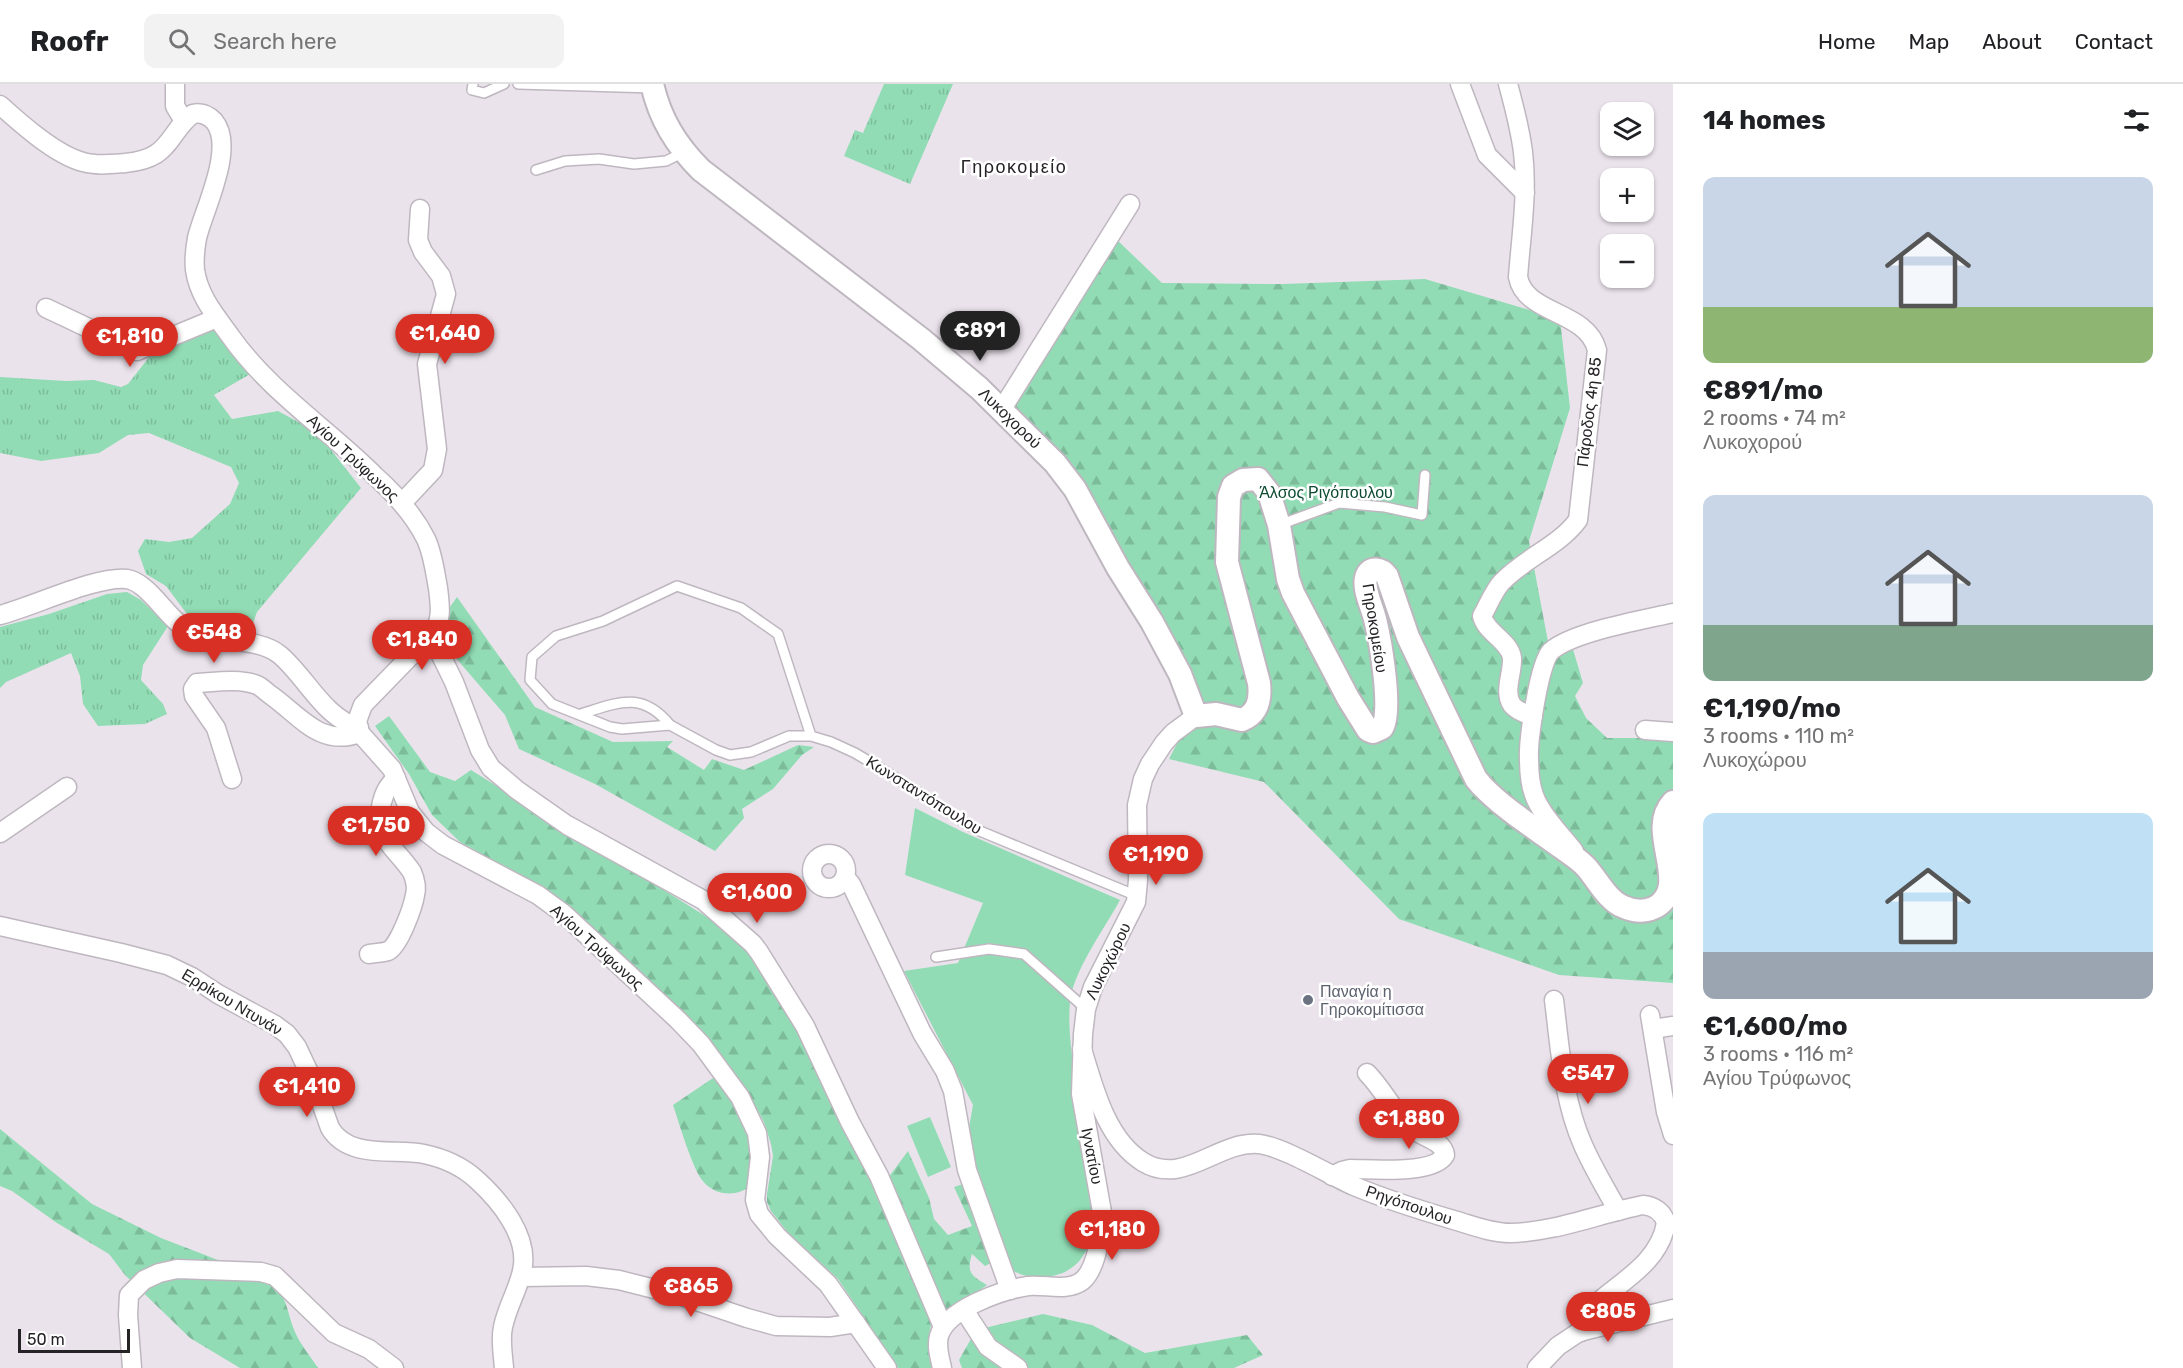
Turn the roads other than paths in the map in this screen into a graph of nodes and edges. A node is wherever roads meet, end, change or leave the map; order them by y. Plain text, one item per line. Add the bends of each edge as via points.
1 (174, 84) edge
2 (473, 84) edge
3 (504, 84) edge
4 (518, 84) edge
5 (1460, 84) edge
6 (1508, 84) edge
7 (653, 86) edge
8 (0, 105) edge
9 (184, 121) junction
10 (684, 153) junction
11 (536, 171) dead end
12 (1525, 193) junction
13 (1130, 204) dead end
14 (420, 209) dead end
15 (46, 308) dead end
16 (217, 318) junction
17 (1002, 409) junction
18 (1425, 475) dead end
19 (402, 503) junction
20 (1279, 525) junction
21 (1673, 613) edge
22 (0, 615) edge
23 (431, 635) junction
24 (581, 714) junction
25 (1196, 716) junction
26 (1533, 716) junction
27 (670, 725) junction
28 (359, 730) junction
29 (1645, 730) dead end
30 (1673, 732) edge
31 (811, 736) junction
32 (396, 778) junction
33 (232, 779) dead end
34 (67, 787) dead end
35 (1673, 802) edge
36 (0, 832) edge
37 (1585, 866) junction
38 (845, 877) dead end
39 (1137, 896) junction
40 (0, 927) edge
41 (369, 954) dead end
42 (936, 957) dead end
43 (1554, 999) dead end
44 (1086, 1009) junction
45 (1673, 1026) edge
46 (1082, 1049) junction
47 (1367, 1073) dead end
48 (1673, 1135) edge
49 (1332, 1176) junction
50 (1668, 1210) edge
51 (1618, 1211) junction
52 (521, 1277) junction
53 (1010, 1290) junction
54 (1673, 1309) edge
55 (964, 1310) junction
56 (856, 1323) junction
57 (943, 1327) junction
58 (1581, 1332) junction
59 (132, 1368) edge
60 (393, 1368) edge
61 (504, 1368) edge
62 (887, 1368) edge
63 (942, 1368) edge
64 (1018, 1368) edge
65 (1537, 1368) edge

1 - 9 street via 175,106
2 - 3 lane via 472,90 484,93
4 - 7 lane
5 - 12 street via 1487,155
6 - 12 street, Πάροδος 4η 85 via 1523,153
7 - 10 street, Λυκοχορού via 666,126
8 - 9 street via 58,150 91,164 118,164 151,157
9 - 16 street, Αγίου Τρύφωνος via 193,114 204,114 220,133 219,165 198,236 195,261 202,294
10 - 11 lane via 666,161 634,164 599,159 565,161
10 - 17 street, Λυκοχορού via 713,181 921,339
12 - 26 street, Πάροδος 4η 85 via 1520,286 1528,296 1588,333 1597,350 1578,520 1560,540 1541,550 1501,584 1482,616 1512,658 1509,698 1513,706
13 - 17 street
14 - 19 street via 418,240 441,276 446,294 427,364 437,457 430,473
15 - 16 street via 137,351
16 - 19 street, Αγίου Τρύφωνος via 265,377
17 - 25 street, Λυκοχορού via 1071,482 1175,664
18 - 20 lane via 1422,514 1339,503
19 - 23 street, Αγίου Τρύφωνος via 426,539 434,568 440,615
20 - 25 street, Γηροκομείου via 1262,482 1248,478 1233,486 1229,497 1227,562 1259,683 1259,702 1255,711 1242,720 1216,714
20 - 37 street, Γηροκομείου via 1291,586 1364,726 1378,732 1387,717 1381,642 1366,585 1368,574 1378,569 1387,576 1408,637 1476,779
21 - 26 street via 1570,639 1549,653
22 - 28 street via 93,584 132,581 184,628 207,638 262,645 277,652 334,716
23 - 28 street, Αγίου Τρύφωνος via 363,705 358,717
23 - 57 street via 491,768 567,825 703,900 759,952 805,1026 875,1167
24 - 27 lane via 617,728
24 - 27 lane, Κωνσταντόπουλου via 628,702 643,703
24 - 31 lane via 552,704 530,680 532,657 556,636 603,621 677,586 741,608 778,634
25 - 39 street, Λυκοχώρου via 1164,743 1141,785 1137,806
26 - 37 street via 1529,757 1535,798
27 - 31 lane, Κωνσταντόπουλου via 735,756 784,737
28 - 32 street, Αγίου Τρύφωνος
28 - 33 street via 347,738 331,737 257,685 196,683 194,696 216,728
29 - 30 street
31 - 39 lane, Κωνσταντόπουλου via 855,753 975,829
32 - 41 street via 387,788 379,822 387,842 415,877 416,895 393,946 388,951
32 - 56 street, Αγίου Τρύφωνος via 410,812 426,832 538,895 564,914 701,1044 740,1097 757,1133 760,1157 755,1200 759,1214 828,1284
34 - 36 street
35 - 37 street, Γηροκομείου via 1666,810 1663,827 1670,884 1668,894 1658,906 1642,911 1622,907
38 - 53 street via 953,1091 967,1170
39 - 44 street, Λυκοχώρου
40 - 52 street, Ερρίκου Ντυνάν via 167,965 281,1029 301,1054 335,1135 363,1149 433,1156 462,1169 483,1185 506,1213 518,1237 523,1257
42 - 44 lane via 989,949 1024,954
43 - 51 street via 1572,1114 1583,1145
44 - 46 street, Λυκοχώρου
45 - 48 street via 1651,1022
46 - 49 street, Ρηγόπουλου via 1114,1132 1126,1149 1145,1163 1165,1170 1178,1169 1236,1147 1258,1144
46 - 53 street, Ιγνατίου via 1081,1100 1102,1212 1093,1264 1087,1276 1073,1285
47 - 49 street via 1405,1122 1439,1144 1445,1155 1422,1167 1350,1169
49 - 51 street, Ρηγόπουλου via 1435,1215 1501,1233 1546,1230
50 - 51 street, Ρηγόπουλου via 1643,1205
50 - 58 street, Ρηγόπουλου via 1666,1226 1649,1258 1584,1315
52 - 56 street via 586,1275 619,1280 776,1326 830,1327
52 - 61 street, Ερρίκου Ντυνάν via 503,1326
53 - 55 street, Ιγνατίου
54 - 58 street
55 - 57 street, Ιγνατίου
55 - 64 street via 988,1347
56 - 62 street, Αγίου Τρύφωνος
57 - 63 street via 938,1342
58 - 65 street via 1566,1339
59 - 60 street via 129,1295 144,1280 177,1269 271,1274 334,1333 369,1349

